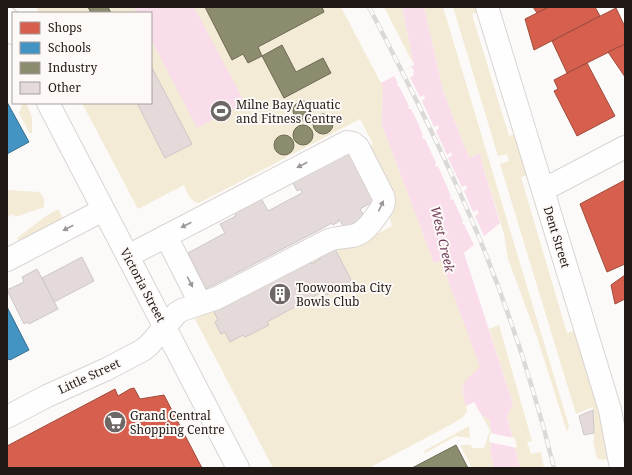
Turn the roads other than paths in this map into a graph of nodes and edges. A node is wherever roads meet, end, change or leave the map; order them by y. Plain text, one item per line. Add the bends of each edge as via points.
1 (487, 7) edge
2 (7, 18) edge
3 (12, 30) edge
4 (49, 104) edge
5 (625, 147) edge
6 (543, 190) junction
7 (103, 210) junction
8 (166, 236) junction
9 (128, 256) junction
10 (7, 260) edge
11 (200, 304) junction
12 (165, 327) junction
13 (617, 407) edge
14 (7, 417) edge
15 (238, 468) edge
16 (621, 468) edge

1 - 6 street, Dent Street
2 - 3 street
4 - 7 street, Victoria Street
5 - 6 street
6 - 13 street, Dent Street
7 - 9 street, Victoria Street
7 -> 10 street
8 - 9 street
8 -> 11 street
11 -> 8 street, Little Street via 217,298 327,240 362,232 383,206 383,196 358,147 354,143 344,143
9 - 12 street, Victoria Street
11 - 12 street, Little Street via 177,313
12 - 14 street, Little Street via 143,350
12 - 15 street, Victoria Street
13 - 16 street, Dent Street

